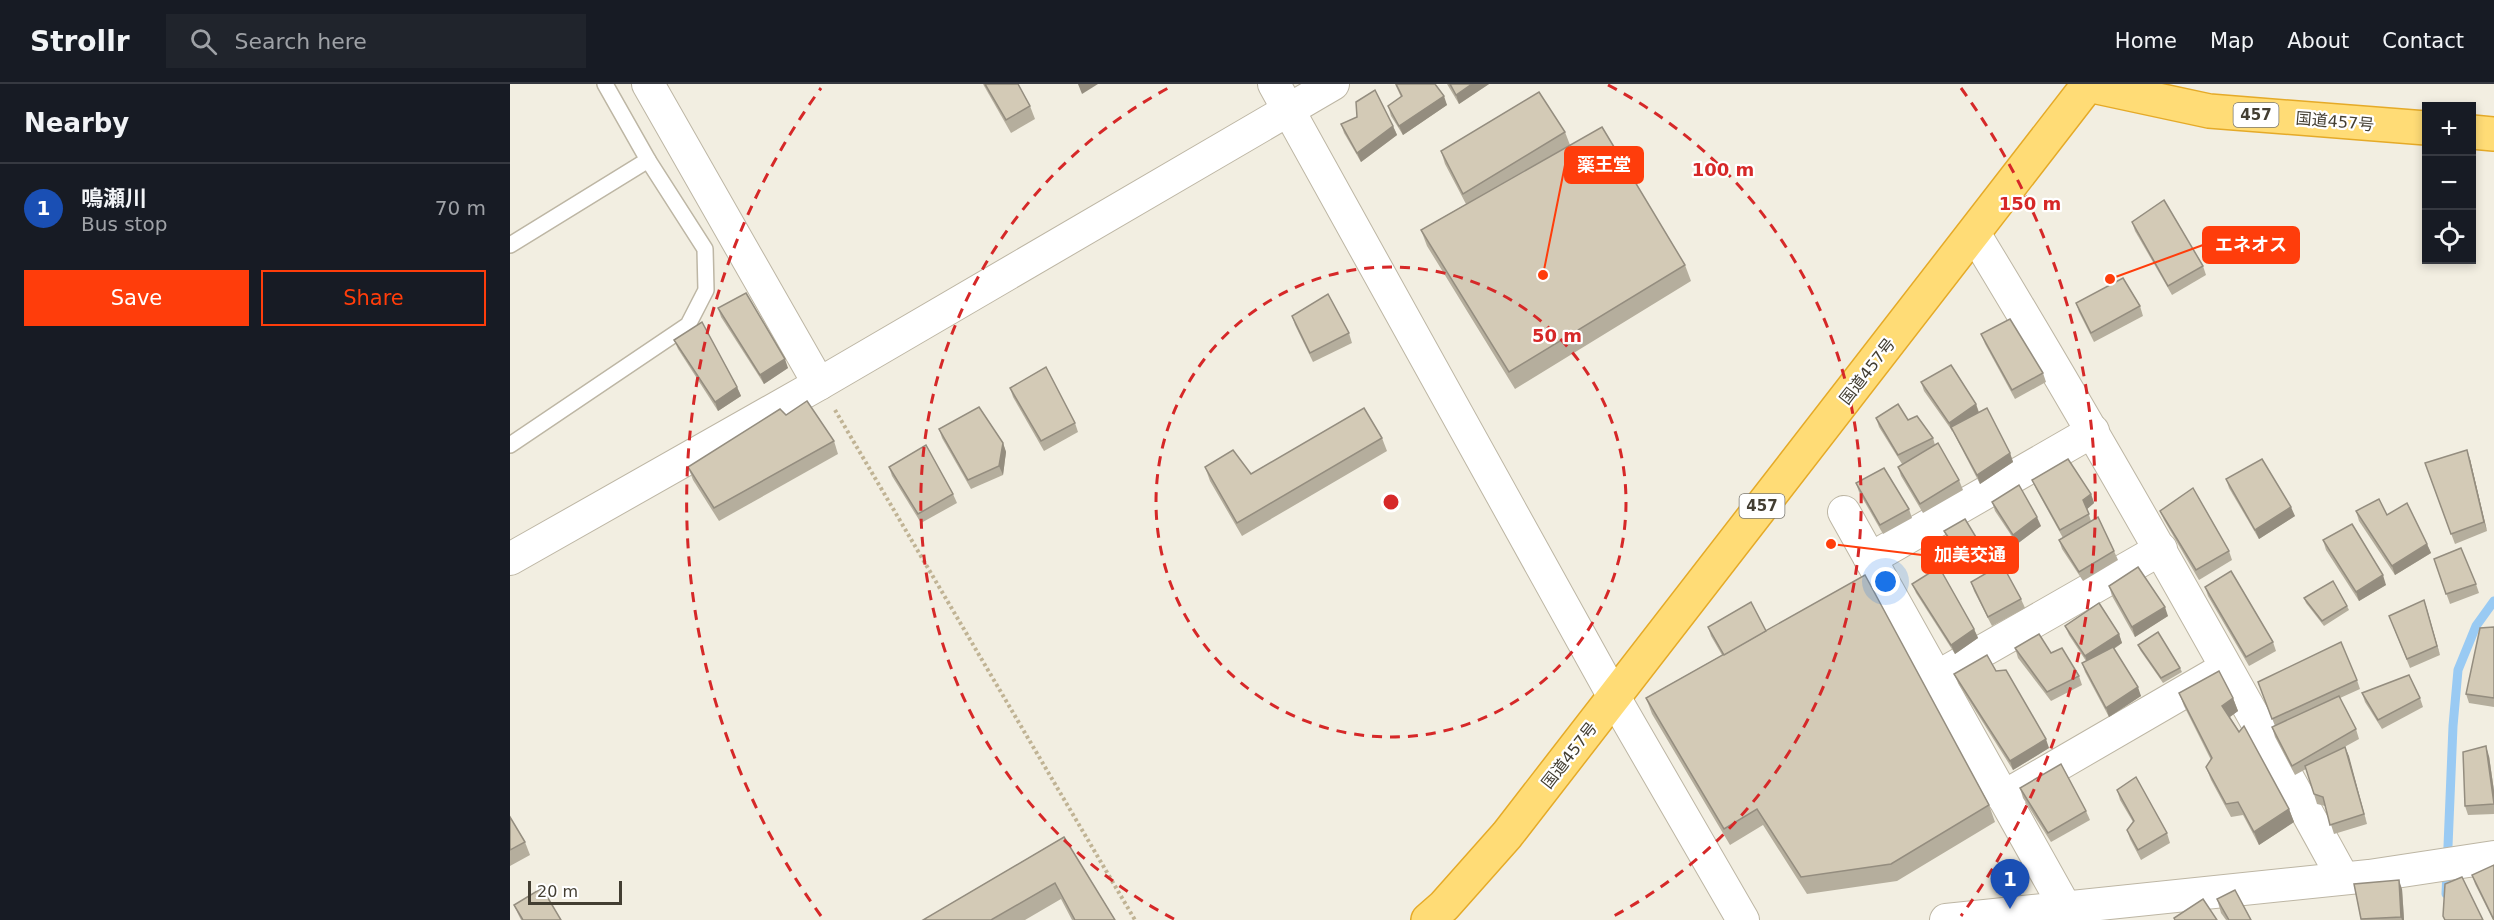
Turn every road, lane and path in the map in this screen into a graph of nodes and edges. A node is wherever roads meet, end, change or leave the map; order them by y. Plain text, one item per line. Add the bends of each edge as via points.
1 (605, 84) edge
2 (648, 84) edge
3 (1334, 84) edge
4 (1282, 97) edge
5 (2422, 128) edge
6 (2476, 132) edge
7 (2494, 134) edge
8 (648, 160) junction
9 (1974, 233) junction
10 (510, 244) edge
11 (819, 384) junction
12 (2093, 431) junction
13 (510, 445) edge
14 (1844, 512) dead end
15 (2161, 549) junction
16 (510, 559) edge
17 (1870, 559) junction
18 (2228, 667) junction
19 (1936, 677) junction
20 (1614, 697) junction
21 (2003, 797) junction
22 (2494, 857) edge
23 (2356, 877) junction
24 (2065, 907) junction
25 (1443, 915) edge
26 (1135, 920) edge
27 (1743, 920) edge
28 (1946, 920) edge

1 - 8 lane
2 - 11 street
3 - 4 street
4 - 11 street
4 - 20 street
5 - 9 highway, 国道457号 / 457 via 2209,111 2088,84
6 - 7 highway
8 - 10 lane
8 - 13 lane via 705,249 706,290 688,325
9 - 12 street
9 - 20 highway, 国道457号 / 457
11 - 16 street
11 - 26 path
12 - 15 street
12 - 17 street
14 - 17 street
15 - 18 street
15 - 19 street
17 - 19 street
18 - 21 street
18 - 23 street
19 - 21 street
20 - 25 highway, 国道457号 / 457
20 - 27 street
21 - 24 street
22 - 23 street
23 - 24 street
24 - 28 street

